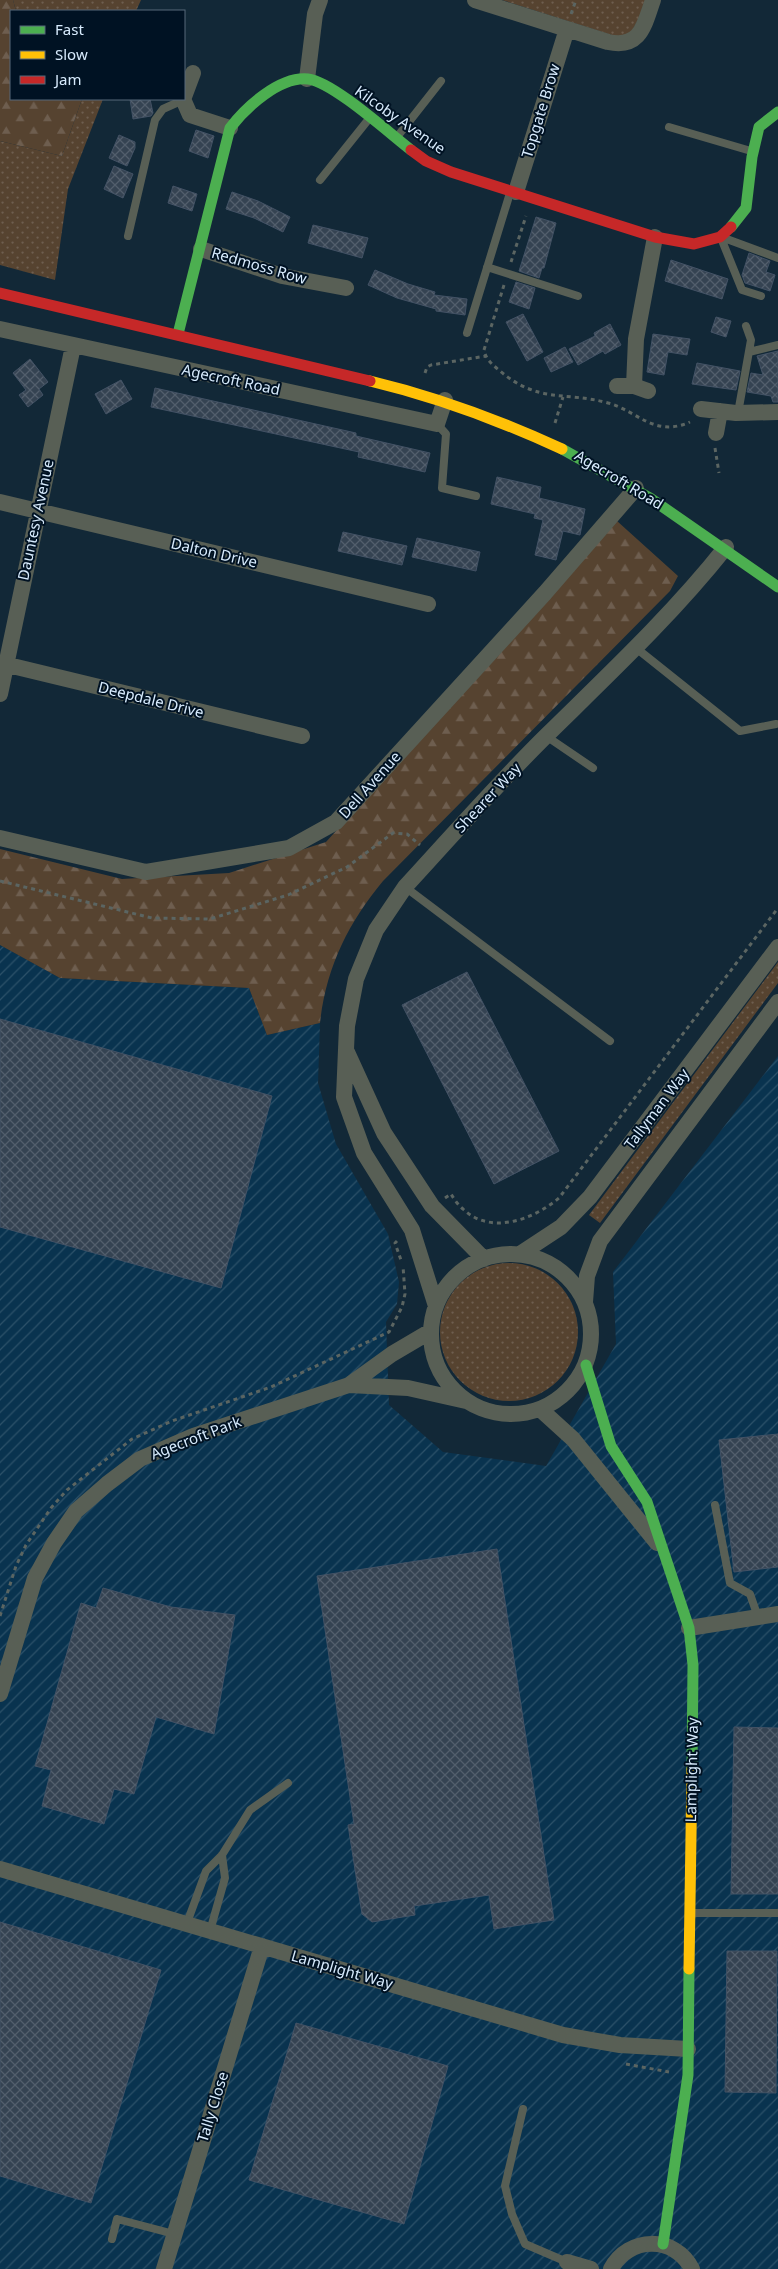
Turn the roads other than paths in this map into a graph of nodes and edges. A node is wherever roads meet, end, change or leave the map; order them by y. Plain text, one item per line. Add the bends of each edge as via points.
1 (320, 0) edge
2 (476, 0) edge
3 (653, 0) edge
4 (497, 3) edge
5 (566, 29) junction
6 (193, 74) dead end
7 (307, 79) junction
8 (441, 81) dead end
9 (185, 94) edge
10 (181, 100) edge
11 (183, 100) edge
12 (778, 112) edge
13 (369, 118) junction
14 (669, 127) dead end
15 (230, 128) junction
16 (396, 139) junction
17 (753, 151) junction
18 (320, 180) dead end
19 (513, 192) junction
20 (128, 236) dead end
21 (655, 237) junction
22 (720, 237) junction
23 (201, 249) junction
24 (778, 258) edge
25 (487, 267) junction
26 (346, 288) dead end
27 (0, 293) edge
28 (578, 296) dead end
29 (761, 296) dead end
30 (746, 326) dead end
31 (0, 329) edge
32 (178, 334) junction
33 (467, 334) dead end
34 (778, 345) edge
35 (73, 346) junction
36 (749, 352) junction
37 (633, 388) dead end
38 (445, 400) junction
39 (701, 408) road end
40 (720, 411) junction
41 (778, 412) edge
42 (738, 413) junction
43 (437, 424) junction
44 (716, 433) road end
45 (636, 488) junction
46 (476, 496) dead end
47 (0, 502) edge
48 (38, 511) junction
49 (726, 548) junction
50 (778, 587) edge
51 (428, 604) dead end
52 (636, 648) junction
53 (3, 664) edge
54 (0, 694) edge
55 (776, 724) dead end
56 (302, 736) dead end
57 (546, 736) junction
58 (593, 768) dead end
59 (0, 838) edge
60 (405, 887) junction
61 (778, 947) edge
62 (776, 1007) edge
63 (610, 1041) dead end
64 (346, 1050) junction
65 (520, 1254) junction
66 (484, 1259) junction
67 (585, 1302) junction
68 (436, 1306) junction
69 (431, 1332) junction
70 (586, 1365) junction
71 (349, 1385) junction
72 (467, 1401) junction
73 (540, 1409) junction
74 (715, 1505) dead end
75 (666, 1554) junction
76 (778, 1614) edge
77 (758, 1617) junction
78 (689, 1628) junction
79 (0, 1694) edge
80 (288, 1783) dead end
81 (222, 1855) junction
82 (0, 1870) edge
83 (778, 1913) edge
84 (690, 1914) junction
85 (187, 1923) junction
86 (210, 1930) junction
87 (262, 1946) junction
88 (688, 2049) junction
89 (523, 2109) dead end
90 (174, 2234) junction
91 (112, 2239) dead end
92 (663, 2244) junction
93 (567, 2262) joint
94 (164, 2269) edge
95 (591, 2269) edge
96 (611, 2269) edge
97 (692, 2269) edge

1 - 7 street via 315,14
2 - 4 street
3 - 5 street via 639,34 630,42 618,44
4 - 5 street
5 - 19 street, Topgate Brow
6 - 9 street
7 - 13 street, Kilcoby Avenue via 325,84
7 - 15 street via 276,86
8 - 16 lane
10 - 20 lane via 163,109 155,120
11 - 15 street via 190,115
12 - 17 street, Kilcoby Avenue via 758,127
13 - 16 street, Kilcoby Avenue
13 - 18 lane
14 - 17 lane
15 - 23 street
16 - 19 street, Kilcoby Avenue via 434,164
17 - 22 street, Kilcoby Avenue via 746,208
19 - 21 street, Kilcoby Avenue
19 - 25 lane
21 - 22 street, Kilcoby Avenue via 694,244
21 - 37 street via 636,340
22 - 24 lane
22 - 29 lane via 742,290
23 - 26 street, Redmoss Row via 282,276
23 - 32 street
25 - 28 lane
25 - 33 lane
27 - 32 street, Agecroft Road
30 - 36 lane via 751,340
31 - 35 street, Agecroft Road
32 - 38 street, Agecroft Road
34 - 36 lane
35 - 43 street, Agecroft Road
35 - 48 street, Dauntesy Avenue
36 - 42 lane
38 - 43 street
38 - 45 street, Agecroft Road via 548,440
39 - 40 street
40 - 42 street
40 - 44 street
41 - 42 street
43 - 46 lane via 446,434 442,488
45 - 49 street, Agecroft Road
45 - 59 street, Dell Avenue via 336,822 289,848 146,872
47 - 48 street, Dalton Drive
48 - 51 street, Dalton Drive
48 - 53 street, Dauntesy Avenue
49 - 50 street, Agecroft Road
49 - 52 street, Shearer Way
52 - 55 lane via 740,731
52 - 57 street, Shearer Way
53 - 54 street, Dauntesy Avenue
53 - 56 street, Deepdale Drive
57 - 58 lane
57 - 60 street, Shearer Way
60 - 63 lane
60 - 64 street, Shearer Way via 364,954 350,1003
61 - 65 street, Tallyman Way via 590,1197 562,1227
62 - 67 street via 600,1241 587,1276
64 - 66 street via 384,1133 432,1206
64 - 68 street, Shearer Way via 344,1097 361,1145 412,1230
65 - 66 street
65 - 67 street via 559,1270 574,1284
66 - 68 street via 464,1269
67 - 70 street via 591,1323
68 - 69 street
69 - 71 street via 392,1354
69 - 72 street via 435,1358 447,1382
70 - 73 street via 575,1384
70 - 75 street, Lamplight Way via 611,1446 647,1502
71 - 72 street via 408,1388
71 - 79 street, Agecroft Park via 193,1436 140,1459 76,1511 34,1578
72 - 73 street via 490,1412 516,1415
73 - 75 street via 573,1439
74 - 77 lane via 730,1583 750,1594
75 - 78 street, Lamplight Way
76 - 77 street
77 - 78 street
78 - 84 street, Lamplight Way via 693,1665
80 - 81 lane via 250,1810
81 - 85 lane via 206,1872
81 - 86 lane via 225,1878
82 - 85 street, Lamplight Way
83 - 84 lane
84 - 88 street, Lamplight Way
85 - 86 street, Lamplight Way
86 - 87 street, Lamplight Way
87 - 88 street, Lamplight Way via 563,2035 620,2045
87 - 90 street, Tally Close
88 - 92 street, Lamplight Way via 688,2075
89 - 93 lane via 505,2186 512,2214 525,2244
90 - 91 lane via 117,2219
90 - 94 street, Tally Close
92 - 96 street via 641,2244 627,2250
92 - 97 street via 677,2251
93 - 95 street

